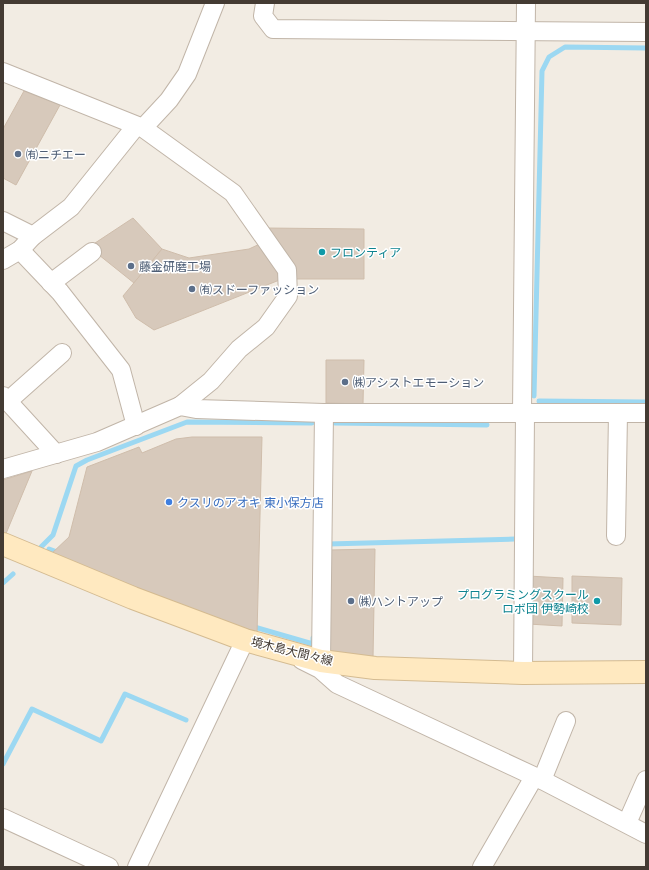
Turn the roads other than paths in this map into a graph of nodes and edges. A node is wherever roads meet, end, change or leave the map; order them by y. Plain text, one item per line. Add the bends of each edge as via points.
1 (265, 3) edge
2 (526, 3) edge
3 (208, 5) edge
4 (525, 32) junction
5 (646, 32) edge
6 (3, 72) edge
7 (140, 127) junction
8 (3, 221) edge
9 (34, 236) junction
10 (20, 250) junction
11 (92, 252) dead end
12 (3, 260) edge
13 (51, 283) junction
14 (62, 353) dead end
15 (5, 398) edge
16 (180, 406) junction
17 (324, 413) junction
18 (523, 413) junction
19 (646, 413) edge
20 (618, 414) junction
21 (136, 426) junction
22 (56, 454) junction
23 (3, 470) edge
24 (616, 536) dead end
25 (3, 544) edge
26 (245, 640) junction
27 (289, 653) junction
28 (321, 661) junction
29 (646, 672) edge
30 (523, 673) junction
31 (566, 722) dead end
32 (538, 779) junction
33 (646, 780) edge
34 (3, 818) edge
35 (627, 823) junction
36 (646, 834) edge
37 (109, 867) edge
38 (137, 867) edge
39 (482, 867) edge

1 - 4 street via 263,16 273,29
2 - 4 street
3 - 7 street via 187,74 169,100
4 - 5 street
4 - 18 street
6 - 7 street
7 - 9 street via 71,207
7 - 16 street via 233,194 287,270 288,296 266,327 239,349 211,381
8 - 9 street
9 - 10 street
10 - 12 street
10 - 13 street
11 - 13 street
13 - 21 street via 121,370
14 - 15 street
15 - 22 street
16 - 17 street via 196,409
16 - 21 street
17 - 18 street
17 - 28 street
18 - 20 street
18 - 30 street
19 - 20 street
20 - 24 street
21 - 22 street via 97,442
22 - 23 street
25 - 26 main road, 境木島大間々線 via 133,598
26 - 27 main road, 境木島大間々線
26 - 38 street
27 - 28 main road, 境木島大間々線
27 - 32 street via 320,669 337,684
28 - 30 main road, 境木島大間々線 via 375,668
29 - 30 main road, 境木島大間々線
31 - 32 street
32 - 35 street
32 - 39 street
33 - 35 street
34 - 37 street
35 - 36 street

